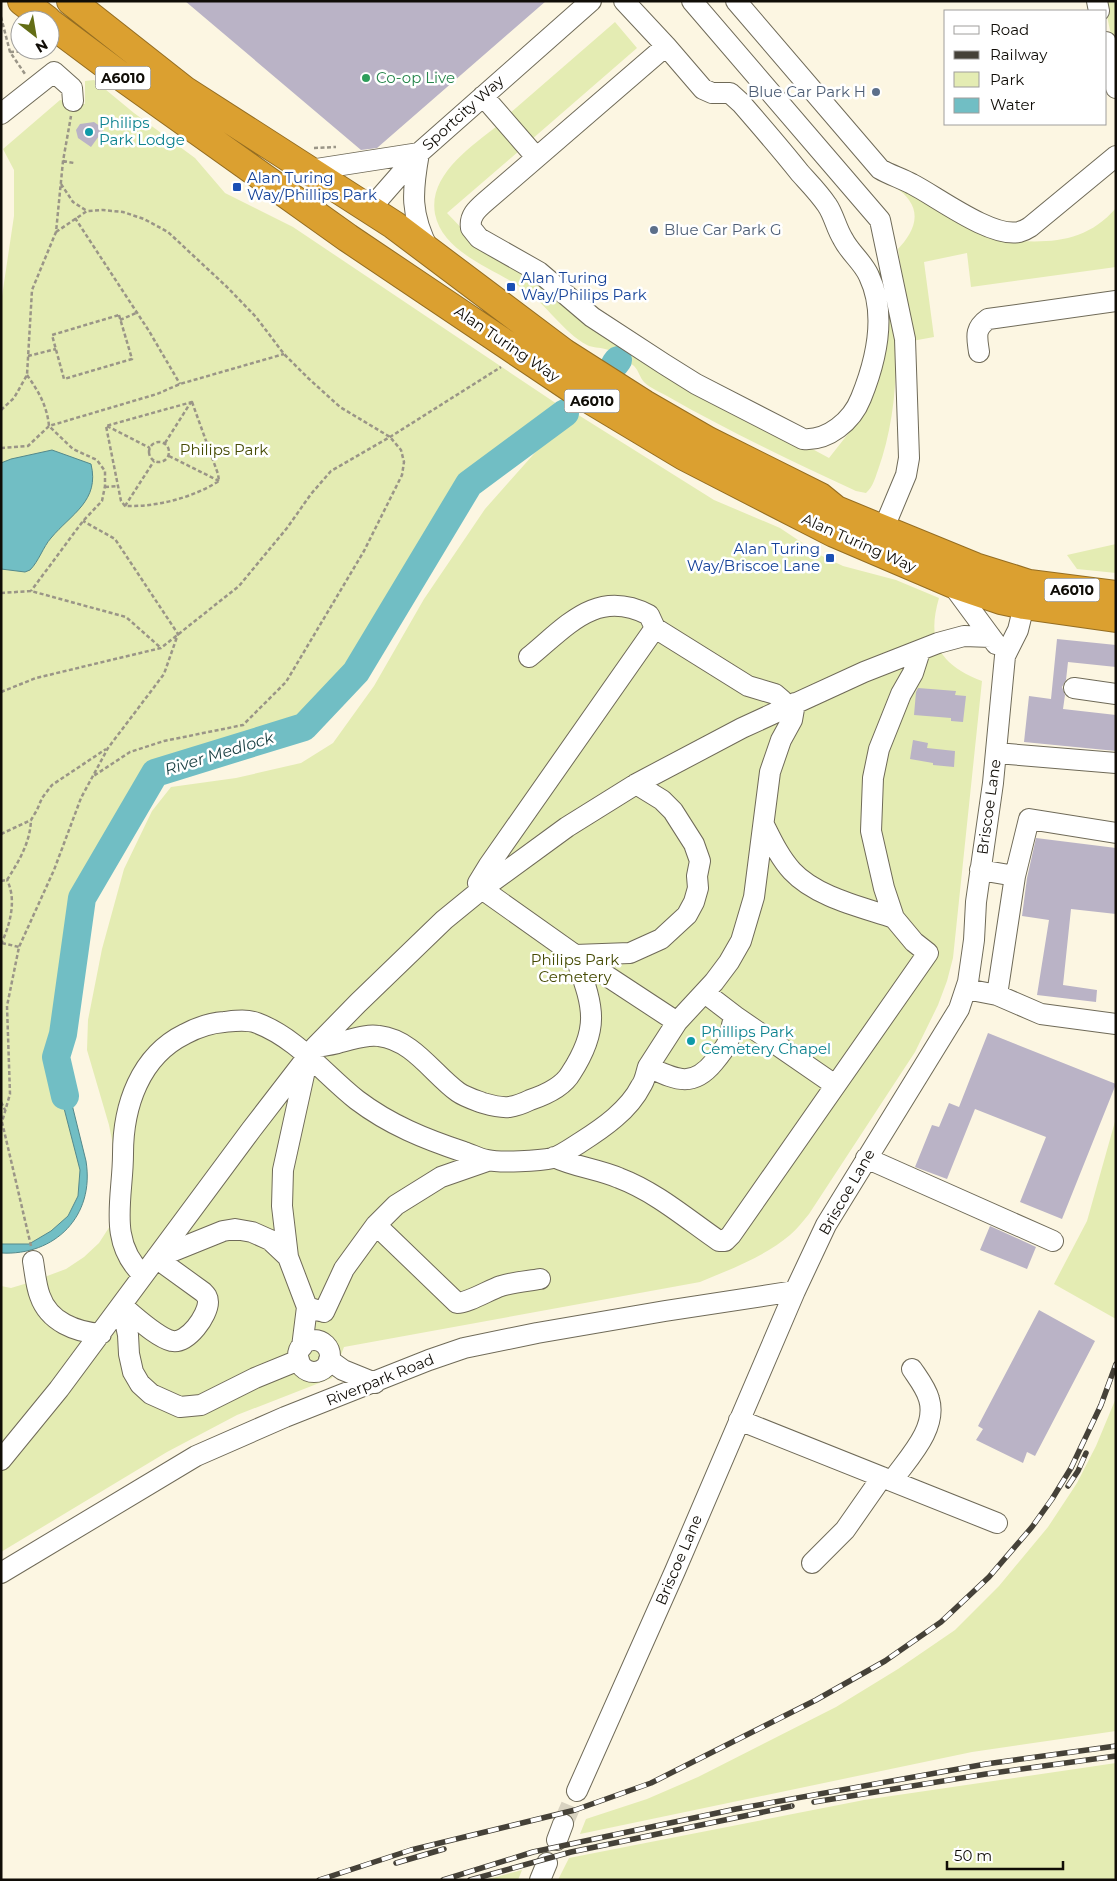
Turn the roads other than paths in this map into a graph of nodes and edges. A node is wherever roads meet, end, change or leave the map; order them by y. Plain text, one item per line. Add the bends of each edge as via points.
1 (71, 1) edge
2 (591, 1) edge
3 (624, 1) edge
4 (692, 1) edge
5 (736, 1) edge
6 (60, 30) edge
7 (666, 46) junction
8 (1107, 47) edge
9 (1116, 88) edge
10 (483, 96) junction
11 (73, 101) road end
12 (1, 114) edge
13 (419, 153) junction
14 (1116, 156) edge
15 (536, 157) junction
16 (310, 170) junction
17 (370, 209) junction
18 (348, 238) junction
19 (430, 252) junction
20 (1116, 301) edge
21 (978, 352) dead end
22 (883, 530) junction
23 (951, 583) junction
24 (1015, 592) junction
25 (1116, 595) edge
26 (1116, 618) edge
27 (655, 628) junction
28 (991, 637) junction
29 (920, 650) junction
30 (1006, 656) junction
31 (529, 657) dead end
32 (1074, 688) dead end
33 (1116, 694) edge
34 (791, 704) junction
35 (996, 753) junction
36 (1116, 763) edge
37 (636, 784) junction
38 (764, 825) junction
39 (1116, 833) edge
40 (980, 870) junction
41 (1015, 876) junction
42 (482, 889) junction
43 (894, 918) junction
44 (575, 955) junction
45 (966, 989) junction
46 (705, 993) junction
47 (997, 995) junction
48 (735, 1016) junction
49 (676, 1022) junction
50 (1116, 1024) edge
51 (312, 1052) junction
52 (648, 1067) junction
53 (834, 1085) junction
54 (554, 1157) junction
55 (866, 1158) junction
56 (487, 1161) junction
57 (376, 1225) junction
58 (1053, 1242) dead end
59 (288, 1256) junction
60 (156, 1258) junction
61 (33, 1261) dead end
62 (143, 1275) junction
63 (540, 1279) dead end
64 (795, 1291) junction
65 (122, 1306) junction
66 (315, 1310) junction
67 (101, 1334) junction
68 (306, 1349) junction
69 (330, 1360) junction
70 (912, 1369) dead end
71 (375, 1383) junction
72 (739, 1420) junction
73 (1, 1460) edge
74 (887, 1479) junction
75 (996, 1523) dead end
76 (812, 1563) dead end
77 (1, 1573) edge
78 (577, 1791) tunnel mouth

1 - 16 highway, Alan Turing Way / A6010 via 184,90
2 - 10 street, Sportcity Way
3 - 7 street
4 - 22 street via 880,220 904,339 909,458 906,475
5 - 14 street via 880,169 977,221 1014,232 1025,230
6 - 18 highway, Alan Turing Way / A6010
7 - 15 street
7 - 15 street via 703,89 712,94 730,93 741,103 826,204 844,242 869,275 877,304 876,346 858,406 846,420 824,437 803,439 696,384 592,317 538,272 479,238 470,224 475,212
8 - 9 street
10 - 13 street, Sportcity Way
10 - 15 street
11 - 12 street via 72,88 54,72
13 - 16 street
13 - 17 street, Sportcity Way
13 - 19 street via 414,206 420,232
16 - 17 highway, Alan Turing Way / A6010
17 - 18 highway, Sportcity Way
17 - 19 highway, Alan Turing Way / A6010
18 - 23 highway, Alan Turing Way / A6010 via 631,425 745,489 834,533
19 - 22 highway, Alan Turing Way / A6010 via 564,353 644,404 708,441 820,497 836,510
20 - 21 street via 988,319 977,332
22 - 24 highway, Alan Turing Way / A6010 via 975,567
23 - 24 highway, Alan Turing Way / A6010
23 - 28 street
24 - 25 highway, A6010
24 - 26 highway, A6010
24 - 28 street
24 - 30 street, Briscoe Lane via 1018,630
27 - 31 street via 649,615 627,605 598,607 584,613
27 - 34 street via 748,686 775,694
27 - 42 street via 489,865 478,883
28 - 29 street via 964,636
28 - 30 street
29 - 34 street
29 - 43 street via 913,673 901,694 901,717 878,749 873,778 871,831
30 - 35 street, Briscoe Lane
32 - 33 street
34 - 37 street
34 - 38 street via 792,720 770,772
35 - 36 street
35 - 40 street, Briscoe Lane
37 - 42 street via 567,827
37 - 44 street via 673,811 694,844 700,861 694,902 686,915 661,939 630,953
38 - 43 street via 776,849 803,881 831,896
38 - 46 street via 754,897 741,942
39 - 41 street via 1029,819
40 - 41 street
40 - 45 street, Briscoe Lane
41 - 47 street
42 - 44 street
42 - 51 street via 444,920
43 - 53 street via 928,953
44 - 49 street
44 - 51 street via 590,997 592,1019 586,1048 570,1076 559,1086 523,1103 509,1107 491,1106 460,1093 412,1050 379,1036 360,1037
45 - 47 street
45 - 55 street, Briscoe Lane via 959,1008
46 - 48 street
46 - 49 street
47 - 50 street via 1041,1014
48 - 52 street via 723,1051 698,1076 687,1080 673,1078
48 - 53 street
49 - 52 street
51 - 56 street via 357,1099 392,1123
51 - 59 street via 284,1170 282,1206
51 - 60 street
51 - 62 street via 254,1022 236,1021 213,1022 192,1030 171,1041 151,1059 130,1103 123,1136 119,1227 126,1252
52 - 54 street via 642,1086 615,1117 597,1132
53 - 54 street via 725,1241 719,1241 638,1186
54 - 56 street
55 - 58 street
55 - 64 street, Briscoe Lane via 826,1225
56 - 57 street via 441,1177 396,1205
57 - 63 street via 457,1303 503,1285
57 - 66 street
59 - 60 street via 270,1240 235,1229 208,1236
59 - 66 street
60 - 62 street
60 - 65 street via 208,1297 206,1310 195,1329 187,1338 173,1341 161,1336
61 - 67 street via 39,1295 48,1311 72,1328
62 - 65 street
64 - 71 street, Riverpark Road via 464,1348
64 - 72 street, Briscoe Lane
65 - 67 street
65 - 68 street via 129,1354 140,1384 151,1394 180,1407 201,1405
66 - 68 street
67 - 73 street
68 - 69 street via 326,1345
68 - 69 street via 305,1368 314,1372 324,1368
69 - 71 street via 343,1370
70 - 74 street via 929,1400 930,1417 923,1436
71 - 77 street, Riverpark Road via 285,1417 196,1456
72 - 74 street
72 - 78 street, Briscoe Lane
74 - 75 street
74 - 76 street via 845,1530

